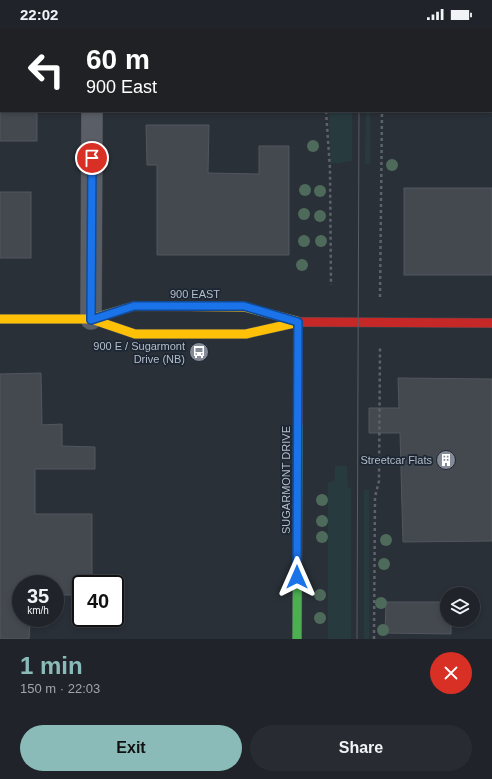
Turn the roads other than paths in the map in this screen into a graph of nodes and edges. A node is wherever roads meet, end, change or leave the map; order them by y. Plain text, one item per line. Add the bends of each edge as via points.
1 (92, 112) edge
2 (0, 319) edge
3 (91, 320) junction
4 (298, 322) junction
5 (492, 323) edge
6 (297, 639) edge

1 - 3 street
2 - 3 street, 900 EAST
3 - 4 street, 900 EAST via 135,334 246,334
3 - 4 street, 900 EAST via 134,306 244,306
4 - 5 street, 900 EAST
4 - 6 street, SUGARMONT DRIVE

